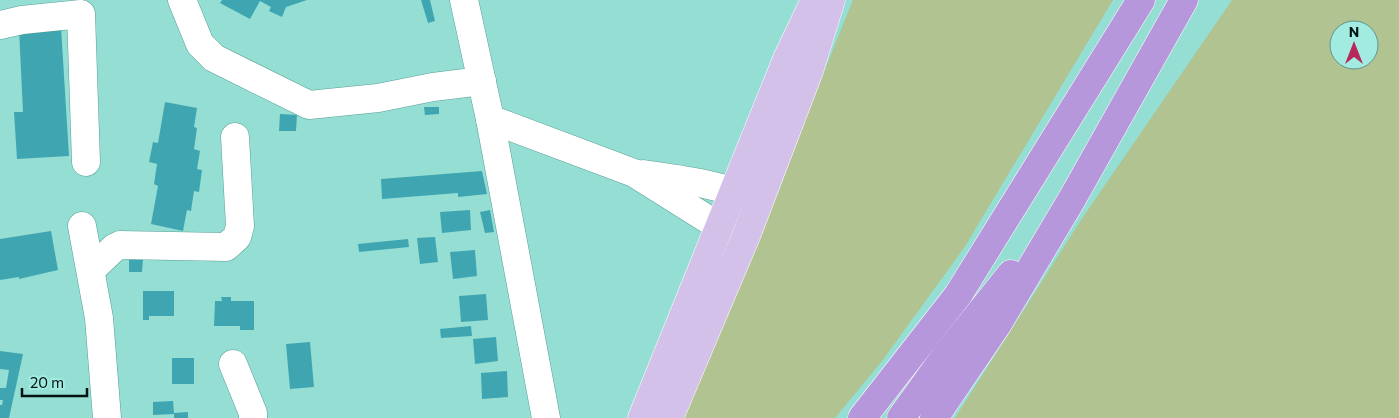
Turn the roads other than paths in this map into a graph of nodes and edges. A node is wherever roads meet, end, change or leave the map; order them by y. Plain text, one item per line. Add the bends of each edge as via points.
1 (182, 0) edge
2 (464, 0) edge
3 (815, 0) edge
4 (831, 0) edge
5 (1132, 0) edge
6 (1141, 0) edge
7 (1184, 0) edge
8 (0, 25) edge
9 (1115, 39) junction
10 (482, 81) junction
11 (490, 119) junction
12 (235, 136) dead end
13 (86, 162) dead end
14 (634, 173) junction
15 (746, 196) junction
16 (1072, 199) junction
17 (82, 226) dead end
18 (720, 227) junction
19 (746, 236) junction
20 (91, 270) junction
21 (234, 364) dead end
22 (107, 418) edge
23 (254, 418) edge
24 (546, 418) edge
25 (642, 418) edge
26 (669, 418) edge
27 (862, 418) edge
28 (901, 418) edge
29 (934, 418) edge

1 - 10 street via 200,44 214,58 309,104 378,98
2 - 10 street
3 - 15 main road via 788,59
4 - 15 main road via 809,71
5 - 9 highway
6 - 9 highway
7 - 16 highway
8 - 13 street via 80,14
9 - 27 highway via 958,295
10 - 11 street
11 - 14 street
11 - 24 street
12 - 20 street via 238,237 226,247 120,245
14 - 15 street via 698,182
14 - 18 street
15 - 18 main road
15 - 19 main road
16 - 28 highway via 947,354
16 - 29 highway via 997,326
17 - 20 street
18 - 19 street
18 - 25 main road
19 - 26 main road
20 - 22 street via 100,318
21 - 23 street

